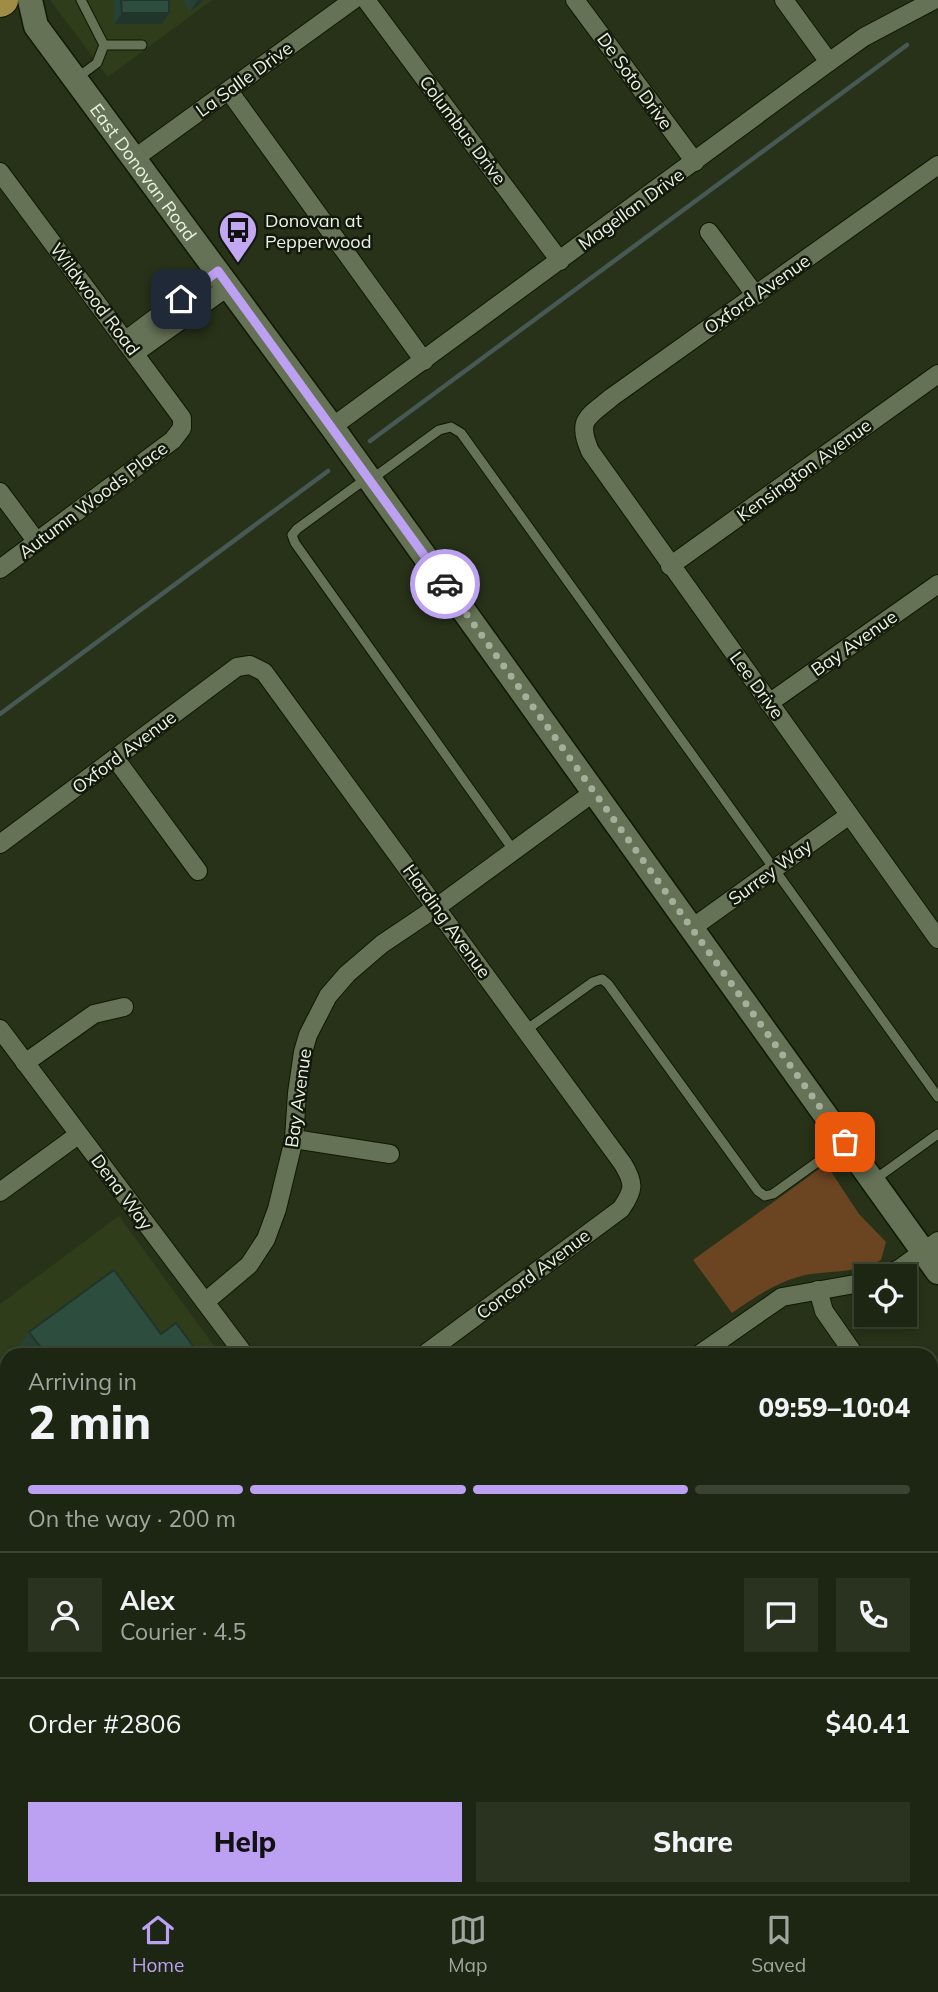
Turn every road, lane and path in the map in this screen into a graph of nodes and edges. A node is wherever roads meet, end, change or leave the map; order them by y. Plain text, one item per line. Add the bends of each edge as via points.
1 (1, 0) edge
2 (30, 0) edge
3 (81, 0) edge
4 (353, 0) edge
5 (366, 0) edge
6 (575, 0) edge
7 (784, 0) edge
8 (934, 0) edge
9 (36, 26) junction
10 (142, 44) dead end
11 (104, 45) junction
12 (829, 62) junction
13 (75, 79) junction
14 (229, 91) junction
15 (135, 158) junction
16 (695, 162) junction
17 (938, 165) edge
18 (0, 172) edge
19 (709, 232) dead end
20 (559, 261) junction
21 (223, 279) junction
22 (756, 296) junction
23 (130, 346) junction
24 (424, 360) junction
25 (938, 374) edge
26 (332, 427) junction
27 (182, 428) joint
28 (583, 428) joint
29 (370, 478) junction
30 (0, 492) edge
31 (37, 542) junction
32 (670, 566) junction
33 (0, 569) edge
34 (938, 584) edge
35 (250, 665) joint
36 (769, 703) junction
37 (115, 758) junction
38 (594, 792) junction
39 (848, 816) junction
40 (0, 844) edge
41 (514, 851) junction
42 (774, 869) junction
43 (198, 872) dead end
44 (437, 907) junction
45 (692, 928) junction
46 (938, 939) edge
47 (124, 1007) dead end
48 (0, 1029) edge
49 (526, 1030) junction
50 (25, 1063) junction
51 (938, 1097) edge
52 (938, 1134) edge
53 (78, 1135) junction
54 (294, 1139) junction
55 (845, 1142) junction
56 (390, 1154) dead end
57 (873, 1181) junction
58 (633, 1187) joint
59 (0, 1192) edge
60 (931, 1246) edge
61 (906, 1264) edge
62 (938, 1272) edge
63 (854, 1284) edge
64 (818, 1290) junction
65 (205, 1303) junction
66 (239, 1348) edge
67 (433, 1348) edge
68 (709, 1348) edge
69 (850, 1348) edge

1 - 9 street, East Donovan Road
2 - 9 street, East Donovan Road
3 - 11 lane
4 - 14 street, La Salle Drive
5 - 20 street, Columbus Drive
6 - 16 street, De Soto Drive
7 - 12 street
8 - 12 street, Magellan Drive via 864,37
9 - 13 street, East Donovan Road
10 - 11 lane
11 - 13 lane via 97,63
12 - 16 street, Magellan Drive
13 - 15 street, East Donovan Road
14 - 15 street, La Salle Drive
14 - 24 street
15 - 21 street, East Donovan Road
16 - 20 street, Magellan Drive
17 - 22 street, Oxford Avenue
18 - 23 street, Wildwood Road
19 - 22 street
20 - 24 street, Magellan Drive
21 - 23 street
21 - 26 street, East Donovan Road
22 - 28 street, Oxford Avenue via 612,397 587,417
23 - 27 street, Wildwood Road via 182,418
24 - 26 street, Magellan Drive
25 - 32 street, Kensington Avenue
26 - 29 street, East Donovan Road
27 - 31 street, Autumn Woods Place via 173,440
28 - 32 street, Lee Drive via 590,452
29 - 38 street, East Donovan Road
29 - 41 lane via 297,529 292,535 295,543
29 - 42 lane via 439,430 451,427 461,433
30 - 31 street
31 - 33 street, Autumn Woods Place
32 - 36 street, Lee Drive
34 - 36 street, Bay Avenue
35 - 37 street, Oxford Avenue via 237,667
35 - 44 street, Harding Avenue via 264,672
36 - 39 street, Lee Drive
37 - 40 street, Oxford Avenue
37 - 43 street
38 - 41 street, Bay Avenue
38 - 45 street, East Donovan Road
39 - 42 street, Surrey Way
39 - 46 street, Lee Drive
41 - 44 street, Bay Avenue
42 - 45 street, Surrey Way
42 - 51 lane
44 - 49 street, Harding Avenue
44 - 54 street, Bay Avenue via 382,944 328,996 303,1052
45 - 55 street, East Donovan Road
47 - 50 street via 94,1014
48 - 50 street, Dena Way
49 - 55 lane via 602,979 765,1196
49 - 58 street, Harding Avenue via 623,1164
50 - 53 street, Dena Way
52 - 57 lane
53 - 59 street
53 - 65 street, Dena Way
54 - 56 street
54 - 65 street, Bay Avenue via 266,1238 249,1265
55 - 57 street, East Donovan Road
57 - 60 street, East Donovan Road
58 - 67 street, Concord Avenue via 621,1209
60 - 61 street
60 - 62 street, East Donovan Road
63 - 64 street
64 - 68 street via 782,1297
64 - 69 street via 824,1311
65 - 66 street, Dena Way

